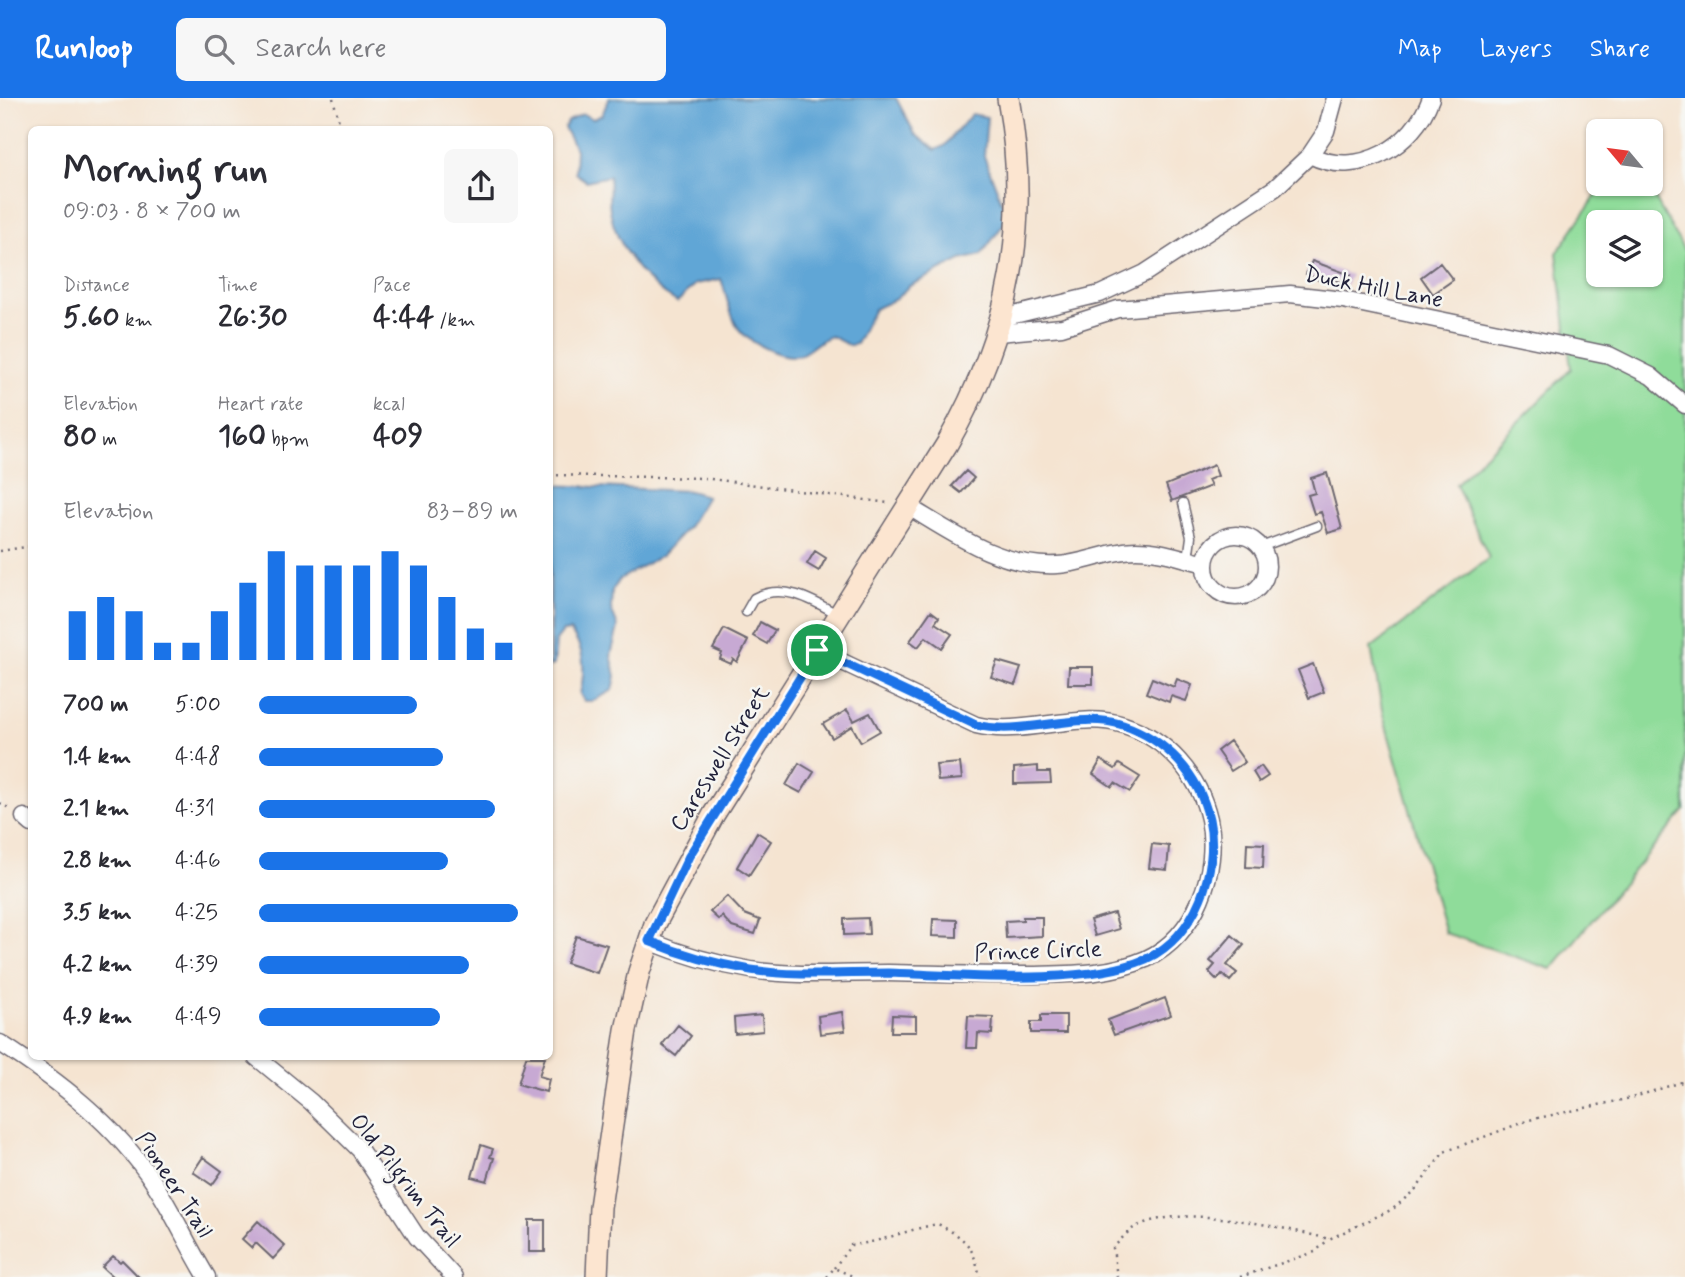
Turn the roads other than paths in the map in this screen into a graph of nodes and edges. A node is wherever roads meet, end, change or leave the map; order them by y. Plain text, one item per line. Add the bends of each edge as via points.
1 (1008, 98) edge
2 (1335, 98) edge
3 (1431, 98) edge
4 (1310, 155) junction
5 (1000, 326) junction
6 (1685, 405) edge
7 (1183, 503) dead end
8 (909, 507) junction
9 (1317, 526) dead end
10 (1261, 547) junction
11 (1188, 559) junction
12 (1205, 564) junction
13 (746, 612) dead end
14 (839, 616) junction
15 (817, 650) junction
16 (649, 941) junction
17 (0, 1042) edge
18 (260, 1060) edge
19 (594, 1272) edge
20 (207, 1277) edge
21 (454, 1277) edge

1 - 5 main road, Careswell Street via 1015,134 1018,216
2 - 4 street via 1326,131
3 - 4 street via 1427,111 1402,143 1376,157 1345,166
4 - 5 street via 1275,188 1145,273 1100,294
5 - 6 street, Duck Hill Lane via 1062,327 1118,309 1290,294 1343,300 1609,355 1651,376
5 - 8 main road, Careswell Street via 967,410
7 - 11 lane via 1191,537
8 - 11 street via 998,557 1033,564 1077,563 1134,550
8 - 14 main road, Careswell Street
9 - 10 lane
10 - 12 street via 1249,537 1225,536 1215,542
10 - 12 street via 1265,579 1247,595 1223,594 1213,587
11 - 12 street
13 - 14 lane via 754,598 774,591 811,599
14 - 15 main road, Careswell Street
15 - 16 main road, Careswell Street via 689,856
15 - 16 street, Prince Circle via 976,725 1006,729 1111,722 1160,745 1192,775 1212,833 1211,865 1194,909 1175,938 1160,950 1112,971 1095,973 965,976 752,970 696,960
16 - 19 main road, Careswell Street via 624,1043
17 - 20 street, Pioneer Trail via 43,1071 125,1144 180,1224
18 - 21 street, Old Pilgrim Trail via 360,1150 417,1237

